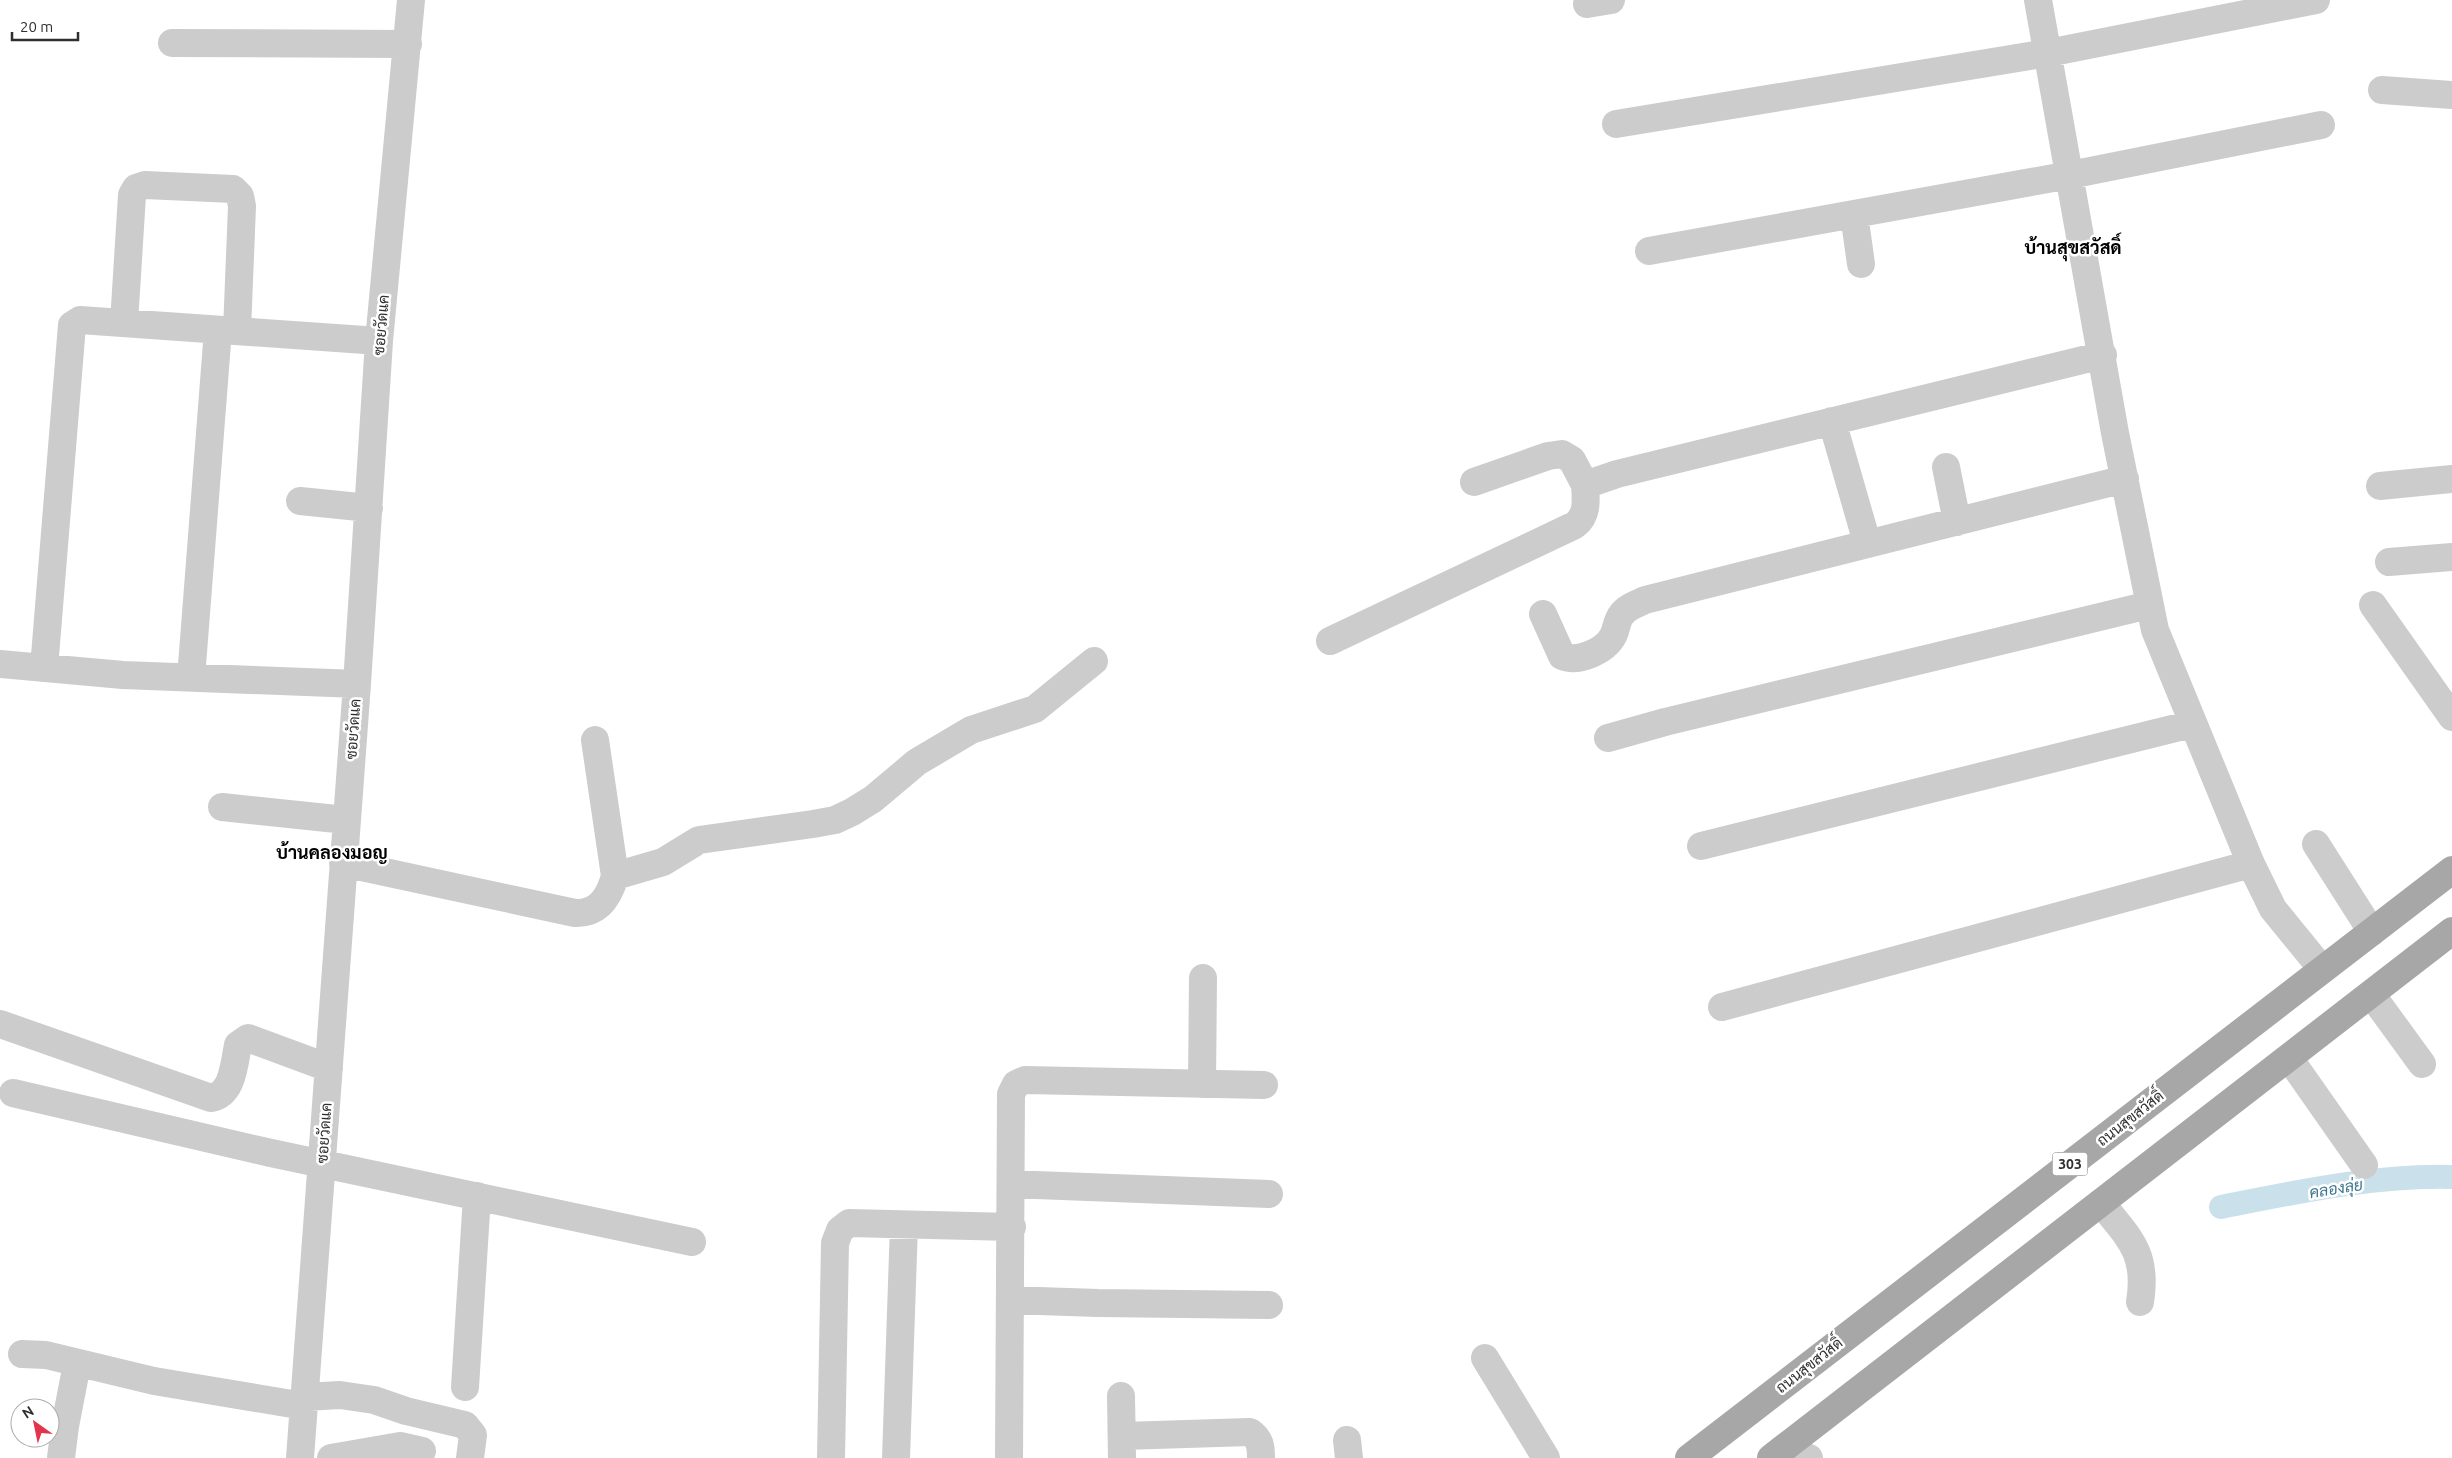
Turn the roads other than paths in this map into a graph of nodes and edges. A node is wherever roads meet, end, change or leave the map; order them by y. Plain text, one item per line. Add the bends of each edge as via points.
1 (411, 0) edge
2 (2038, 0) edge
3 (2316, 0) edge
4 (172, 43) dead end
5 (408, 44) junction
6 (2048, 53) junction
7 (2382, 90) dead end
8 (2452, 95) edge
9 (1616, 124) dead end
10 (2321, 125) dead end
11 (2070, 175) junction
12 (1854, 214) junction
13 (1649, 251) dead end
14 (1861, 264) dead end
15 (124, 323) junction
16 (228, 331) junction
17 (379, 340) junction
18 (2103, 355) junction
19 (1832, 422) junction
20 (1946, 467) dead end
21 (2125, 479) junction
22 (2452, 479) edge
23 (1474, 482) dead end
24 (1585, 485) junction
25 (2380, 486) dead end
26 (300, 501) dead end
27 (369, 508) junction
28 (1957, 522) junction
29 (1864, 532) dead end
30 (2452, 557) edge
31 (2389, 562) dead end
32 (2149, 605) junction
33 (2373, 605) dead end
34 (1543, 614) dead end
35 (1330, 641) dead end
36 (1094, 661) dead end
37 (0, 664) edge
38 (44, 668) junction
39 (191, 678) junction
40 (357, 684) junction
41 (2452, 718) edge
42 (2192, 724) junction
43 (1608, 738) dead end
44 (595, 740) dead end
45 (222, 807) dead end
46 (346, 820) junction
47 (2316, 844) dead end
48 (1701, 846) dead end
49 (344, 863) junction
50 (2251, 864) junction
51 (2452, 870) edge
52 (615, 876) junction
53 (2452, 931) edge
54 (2372, 932) junction
55 (2322, 969) junction
56 (1203, 978) dead end
57 (2371, 994) junction
58 (1722, 1007) dead end
59 (0, 1024) edge
60 (2289, 1058) junction
61 (2422, 1064) dead end
62 (329, 1068) junction
63 (1202, 1084) junction
64 (1264, 1085) dead end
65 (14, 1093) dead end
66 (322, 1164) junction
67 (2364, 1165) dead end
68 (1011, 1184) junction
69 (1269, 1194) dead end
70 (477, 1196) junction
71 (2101, 1204) junction
72 (904, 1225) junction
73 (1012, 1227) junction
74 (692, 1242) dead end
75 (1011, 1300) junction
76 (2140, 1302) dead end
77 (1269, 1305) dead end
78 (22, 1354) dead end
79 (1485, 1358) dead end
80 (77, 1364) junction
81 (465, 1388) dead end
82 (1122, 1396) dead end
83 (304, 1401) junction
84 (1122, 1447) edge
85 (422, 1452) dead end
86 (1777, 1454) edge
87 (300, 1457) edge
88 (61, 1458) edge
89 (327, 1458) edge
90 (331, 1458) edge
91 (470, 1458) edge
92 (831, 1458) edge
93 (896, 1458) edge
94 (1009, 1458) edge
95 (1261, 1458) edge
96 (1546, 1458) edge
97 (1689, 1458) edge
98 (1809, 1458) edge

1 - 5 street, ซอยวัดแค
2 - 6 street
3 - 6 street
4 - 5 street
5 - 17 street, ซอยวัดแค
6 - 9 street
6 - 11 street
7 - 8 street
10 - 11 street
11 - 12 street
11 - 18 street
12 - 13 street
12 - 14 street
15 - 16 street
15 - 16 street via 132,195 136,188 145,185 233,189 240,196 242,206
15 - 38 street via 80,320 72,325
16 - 17 street
16 - 39 street
17 - 27 street, ซอยวัดแค
18 - 19 street
18 - 21 street
19 - 24 street via 1617,474
19 - 29 street
20 - 28 street
21 - 28 street
21 - 32 street
22 - 25 street
23 - 24 street via 1562,454 1572,460
24 - 35 street via 1585,512 1575,525
26 - 27 street
27 - 40 street, ซอยวัดแค
28 - 34 street via 1646,600 1622,613 1606,646 1577,658 1562,656
30 - 31 street
32 - 42 street via 2164,654
32 - 43 street
33 - 41 street
36 - 52 street via 1035,709 988,723 954,739 917,762 873,798 835,820 699,840 663,862
37 - 38 street
38 - 39 street
39 - 40 street
40 - 46 street, ซอยวัดแค
42 - 48 street
42 - 50 street
44 - 52 street
45 - 46 street
46 - 49 street, ซอยวัดแค
47 - 54 street
49 - 52 street via 575,913 593,910 603,903
49 - 62 street, ซอยวัดแค
50 - 55 street via 2273,909
50 - 58 street
51 - 54 main road, ถนนสุขสวัสดิ์ / 303
53 - 57 main road
54 - 55 main road, ถนนสุขสวัสดิ์ / 303
55 - 97 main road, ถนนสุขสวัสดิ์ / 303
56 - 63 street
57 - 60 main road
57 - 61 street
59 - 62 street via 211,1098 226,1091 238,1045 248,1038
60 - 67 street
60 - 71 main road
62 - 66 street, ซอยวัดแค
63 - 64 street
63 - 68 street via 1025,1080 1016,1084 1011,1094
65 - 66 street
66 - 70 street
66 - 83 street, ซอยวัดแค
68 - 69 street
68 - 73 street
70 - 74 street
70 - 81 street
71 - 76 street via 2139,1256
71 - 86 main road
72 - 73 street
72 - 92 street via 849,1223 840,1230 835,1244
72 - 93 street
73 - 75 street
75 - 77 street
75 - 94 street
78 - 80 street via 46,1355
79 - 96 street
80 - 83 street via 204,1390
80 - 88 street
82 - 84 street
83 - 87 street, ซอยวัดแค
83 - 91 street via 340,1395 374,1400 465,1425 473,1435
84 - 95 street via 1250,1432 1258,1438
85 - 90 street via 400,1446
86 - 98 street
87 - 89 street

